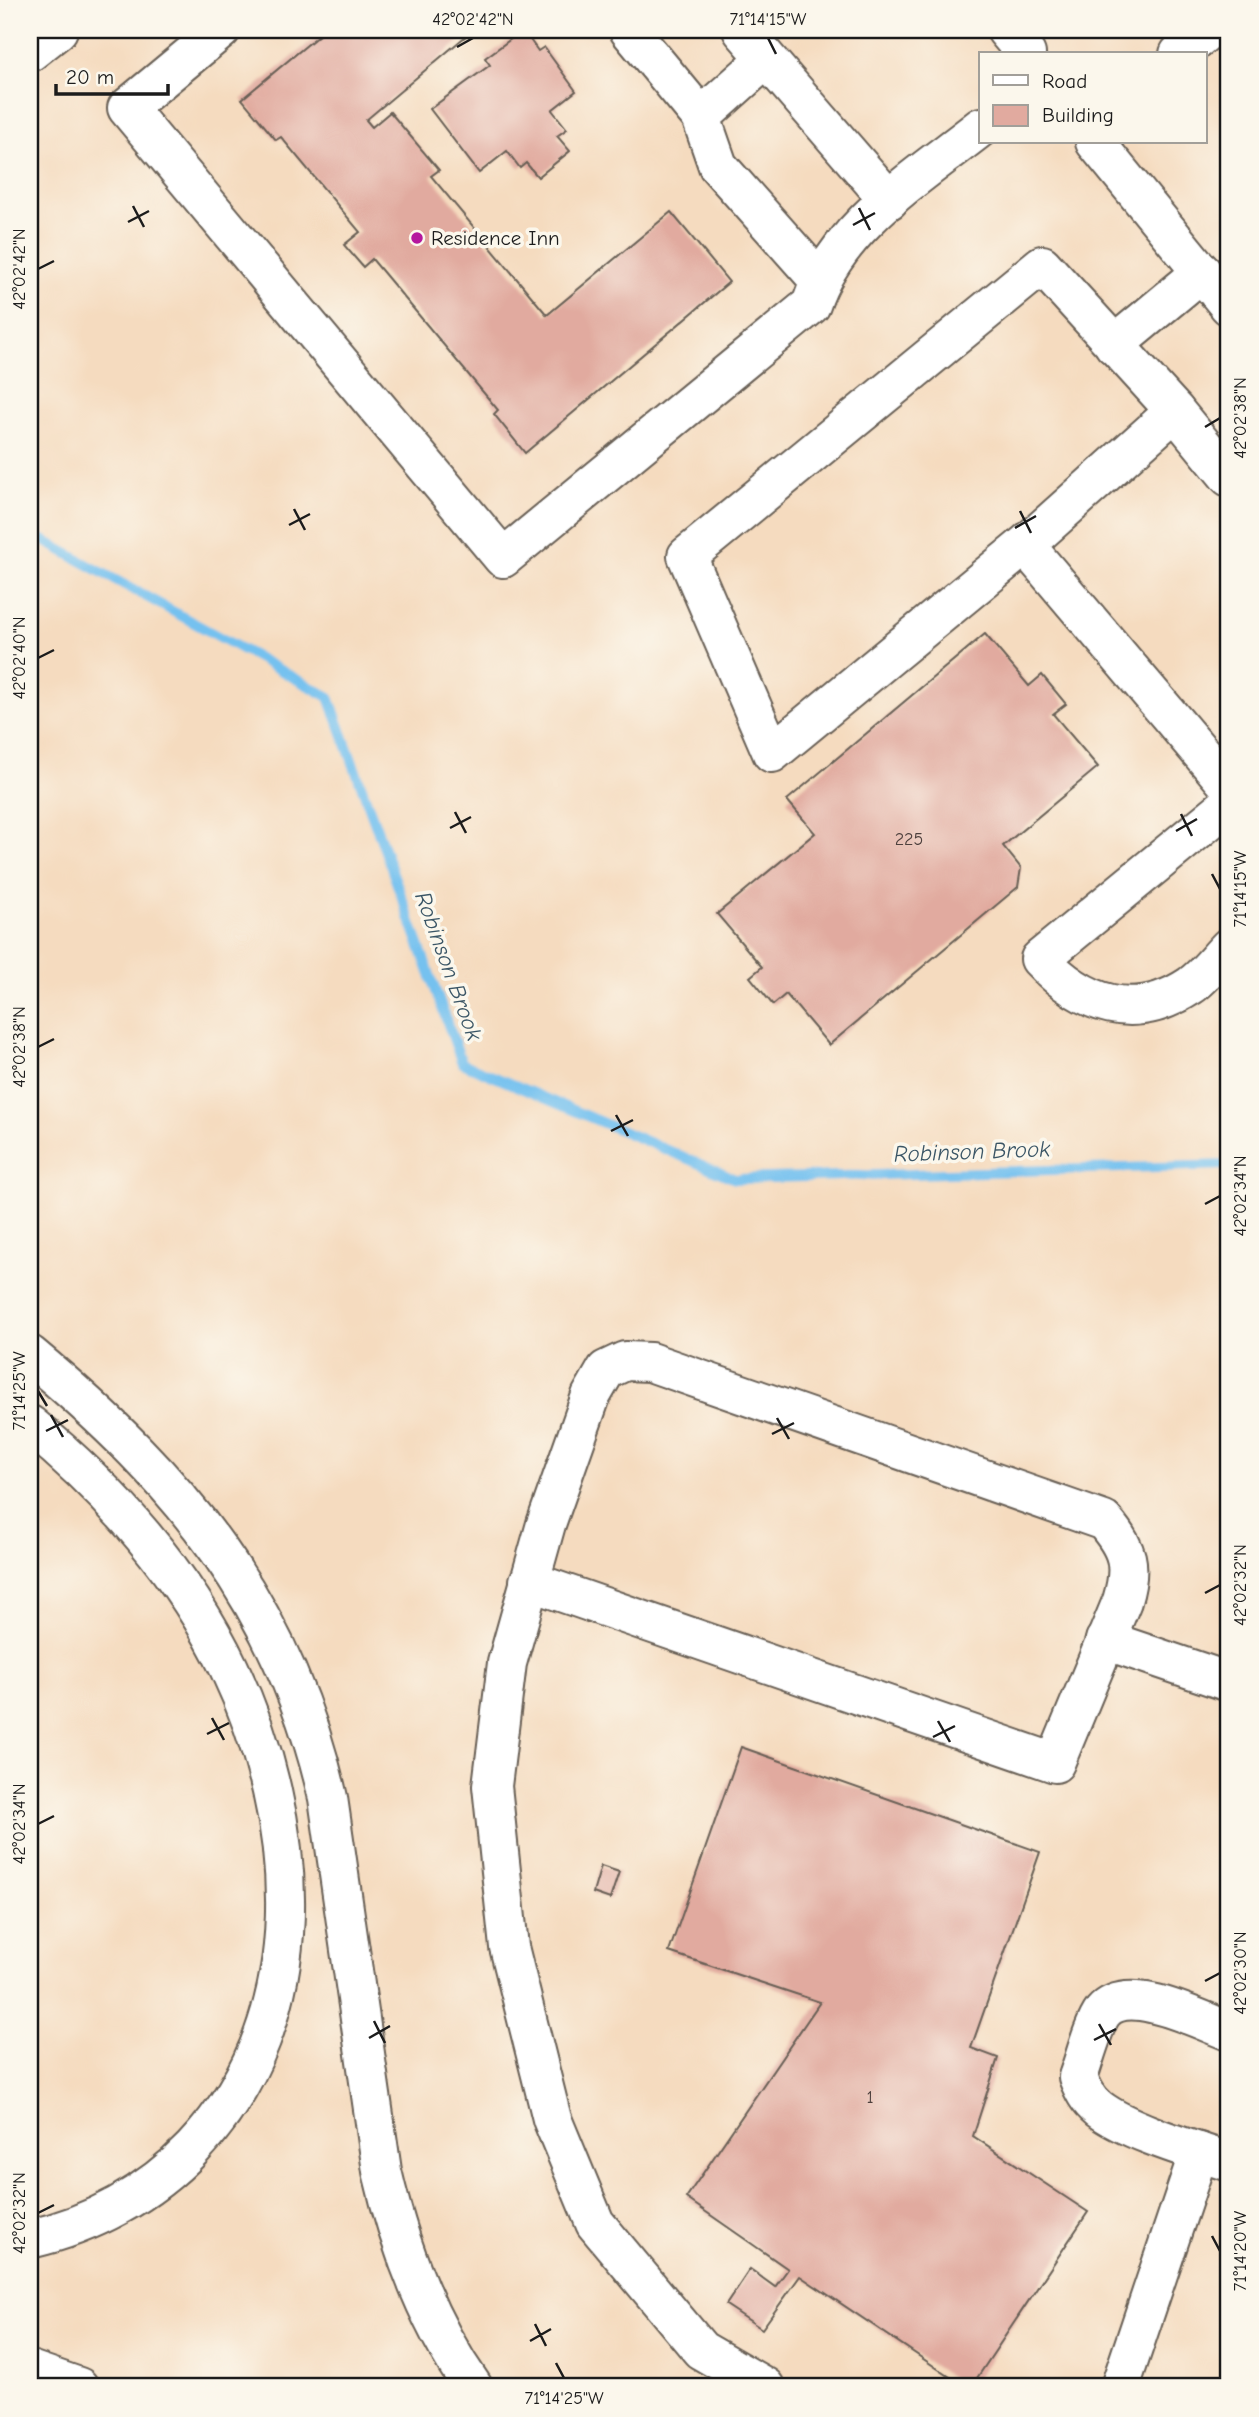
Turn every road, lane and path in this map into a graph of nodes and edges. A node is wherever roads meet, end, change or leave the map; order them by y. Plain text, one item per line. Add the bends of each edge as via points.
1 (58, 30) edge
2 (221, 30) edge
3 (629, 30) edge
4 (742, 30) edge
5 (1006, 30) edge
6 (1208, 30) edge
7 (30, 52) edge
8 (1024, 52) edge
9 (1181, 52) edge
10 (766, 60) junction
11 (701, 117) junction
12 (979, 129) edge
13 (1097, 144) edge
14 (889, 200) junction
15 (819, 280) junction
16 (1220, 290) edge
17 (1114, 345) junction
18 (1175, 411) junction
19 (1229, 477) edge
20 (1025, 545) junction
21 (1222, 766) edge
22 (1229, 804) edge
23 (1229, 947) edge
24 (30, 1355) edge
25 (30, 1425) edge
26 (529, 1581) junction
27 (1105, 1640) junction
28 (1229, 1682) edge
29 (1229, 2031) edge
30 (1214, 2157) edge
31 (30, 2239) edge
32 (30, 2370) edge
33 (79, 2387) edge
34 (473, 2387) edge
35 (765, 2387) edge
36 (1120, 2387) edge

1 - 7 main road
2 - 15 main road via 127,108 503,558 811,305
3 - 11 main road
4 - 10 main road
5 - 8 main road
6 - 9 main road
10 - 11 main road
10 - 14 main road
11 - 15 main road via 718,166
12 - 14 main road
13 - 16 main road
14 - 15 main road via 842,246
16 - 17 main road
17 - 18 main road
17 - 20 main road via 1042,265 687,555 772,753
18 - 19 main road
18 - 20 main road
20 - 21 main road
22 - 23 main road via 1040,959 1061,982 1095,1001 1127,1007 1156,1003 1191,985
24 - 34 main road via 126,1441 209,1535 256,1606 288,1669 317,1751 330,1811 390,2204 428,2312
25 - 31 main road via 93,1484 154,1551 217,1644 241,1694 266,1767 281,1841 285,1900 281,1976 270,2020 253,2062 216,2122 170,2170 137,2194 88,2221
26 - 27 main road via 1055,1763
26 - 27 main road via 591,1396 606,1370 625,1361 650,1362 1104,1521 1123,1544 1130,1576
26 - 35 main road via 507,1663 492,1786 509,1947 552,2119 595,2223 701,2350
27 - 28 main road
29 - 30 main road via 1140,1999 1119,2001 1103,2012 1078,2077 1084,2094 1120,2121
30 - 36 main road
32 - 33 main road

